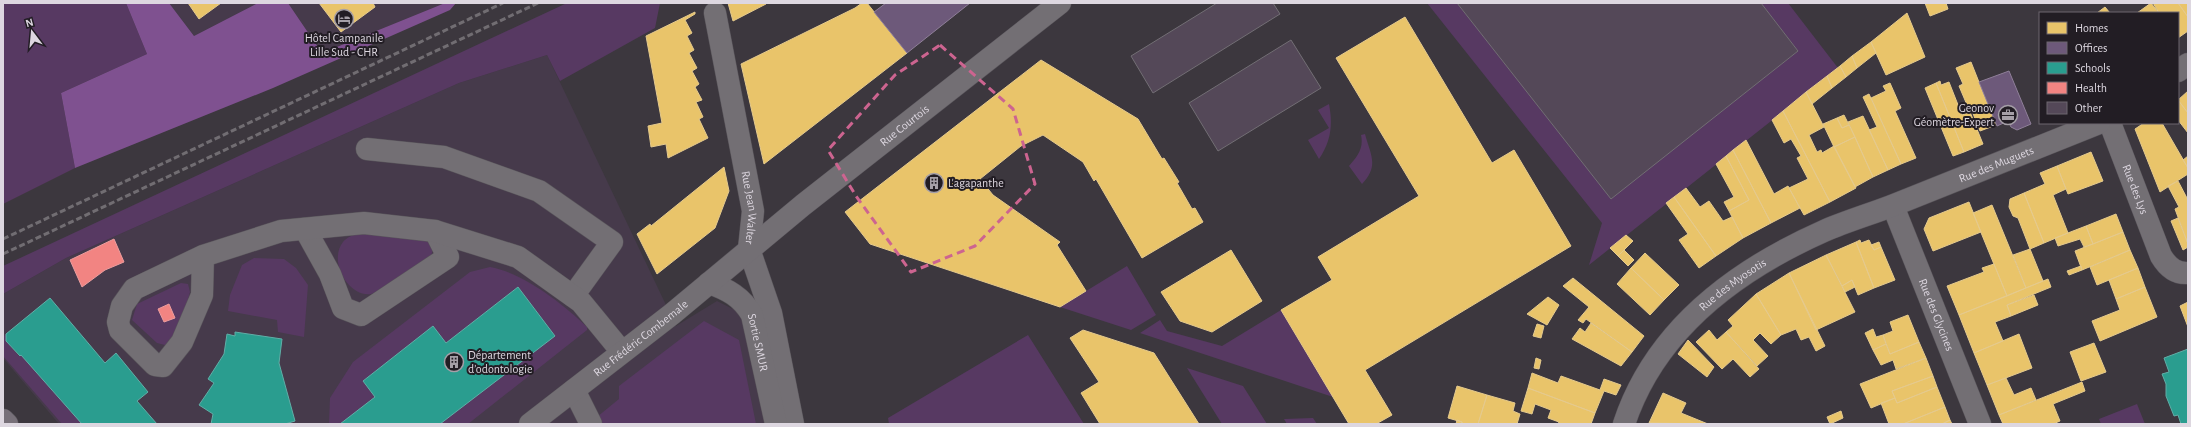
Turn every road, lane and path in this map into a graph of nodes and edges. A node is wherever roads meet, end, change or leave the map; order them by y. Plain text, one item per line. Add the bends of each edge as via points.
1 (1060, 3) edge
2 (716, 13) dead end
3 (2188, 64) edge
4 (2179, 70) edge
5 (2097, 124) edge
6 (2110, 124) edge
7 (367, 150) dead end
8 (1893, 206) junction
9 (305, 229) junction
10 (435, 231) junction
11 (749, 249) junction
12 (203, 256) junction
13 (2188, 273) edge
14 (709, 284) junction
15 (573, 296) junction
16 (622, 352) junction
17 (574, 390) junction
18 (3, 420) edge
19 (7, 424) edge
20 (530, 424) edge
21 (591, 424) edge
22 (776, 424) edge
23 (794, 424) edge
24 (1624, 424) edge
25 (1980, 424) edge

1 - 11 street, Rue Courtois
2 - 11 street, Rue Jean Walter via 753,211
3 - 4 street
5 - 8 street, Rue des Muguets
6 - 13 street, Rue des Lys via 2161,256 2166,265 2175,271
7 - 15 street via 444,157 540,191 612,242
8 - 24 street, Rue des Myosotis via 1837,226 1802,242 1755,267 1715,295 1678,331 1651,366 1629,408
8 - 25 street, Rue des Glycines
9 - 10 street via 364,223
9 - 10 street via 330,274 343,308 361,315 448,257
9 - 12 street via 281,231
10 - 15 street via 518,258
11 - 14 street, Rue Frédéric Combemale
11 - 23 street, Rue Jean Walter via 772,314
12 - 12 street via 202,295 182,342 163,366 155,365 120,330 118,322 122,306 134,289
14 - 16 street, Rue Frédéric Combemale
14 - 22 street, Sortie SMUR via 728,290 747,305 752,315
15 - 16 street via 581,302
16 - 17 street, Rue Frédéric Combemale
17 - 20 street, Rue Frédéric Combemale
17 - 21 street
18 - 19 main road

